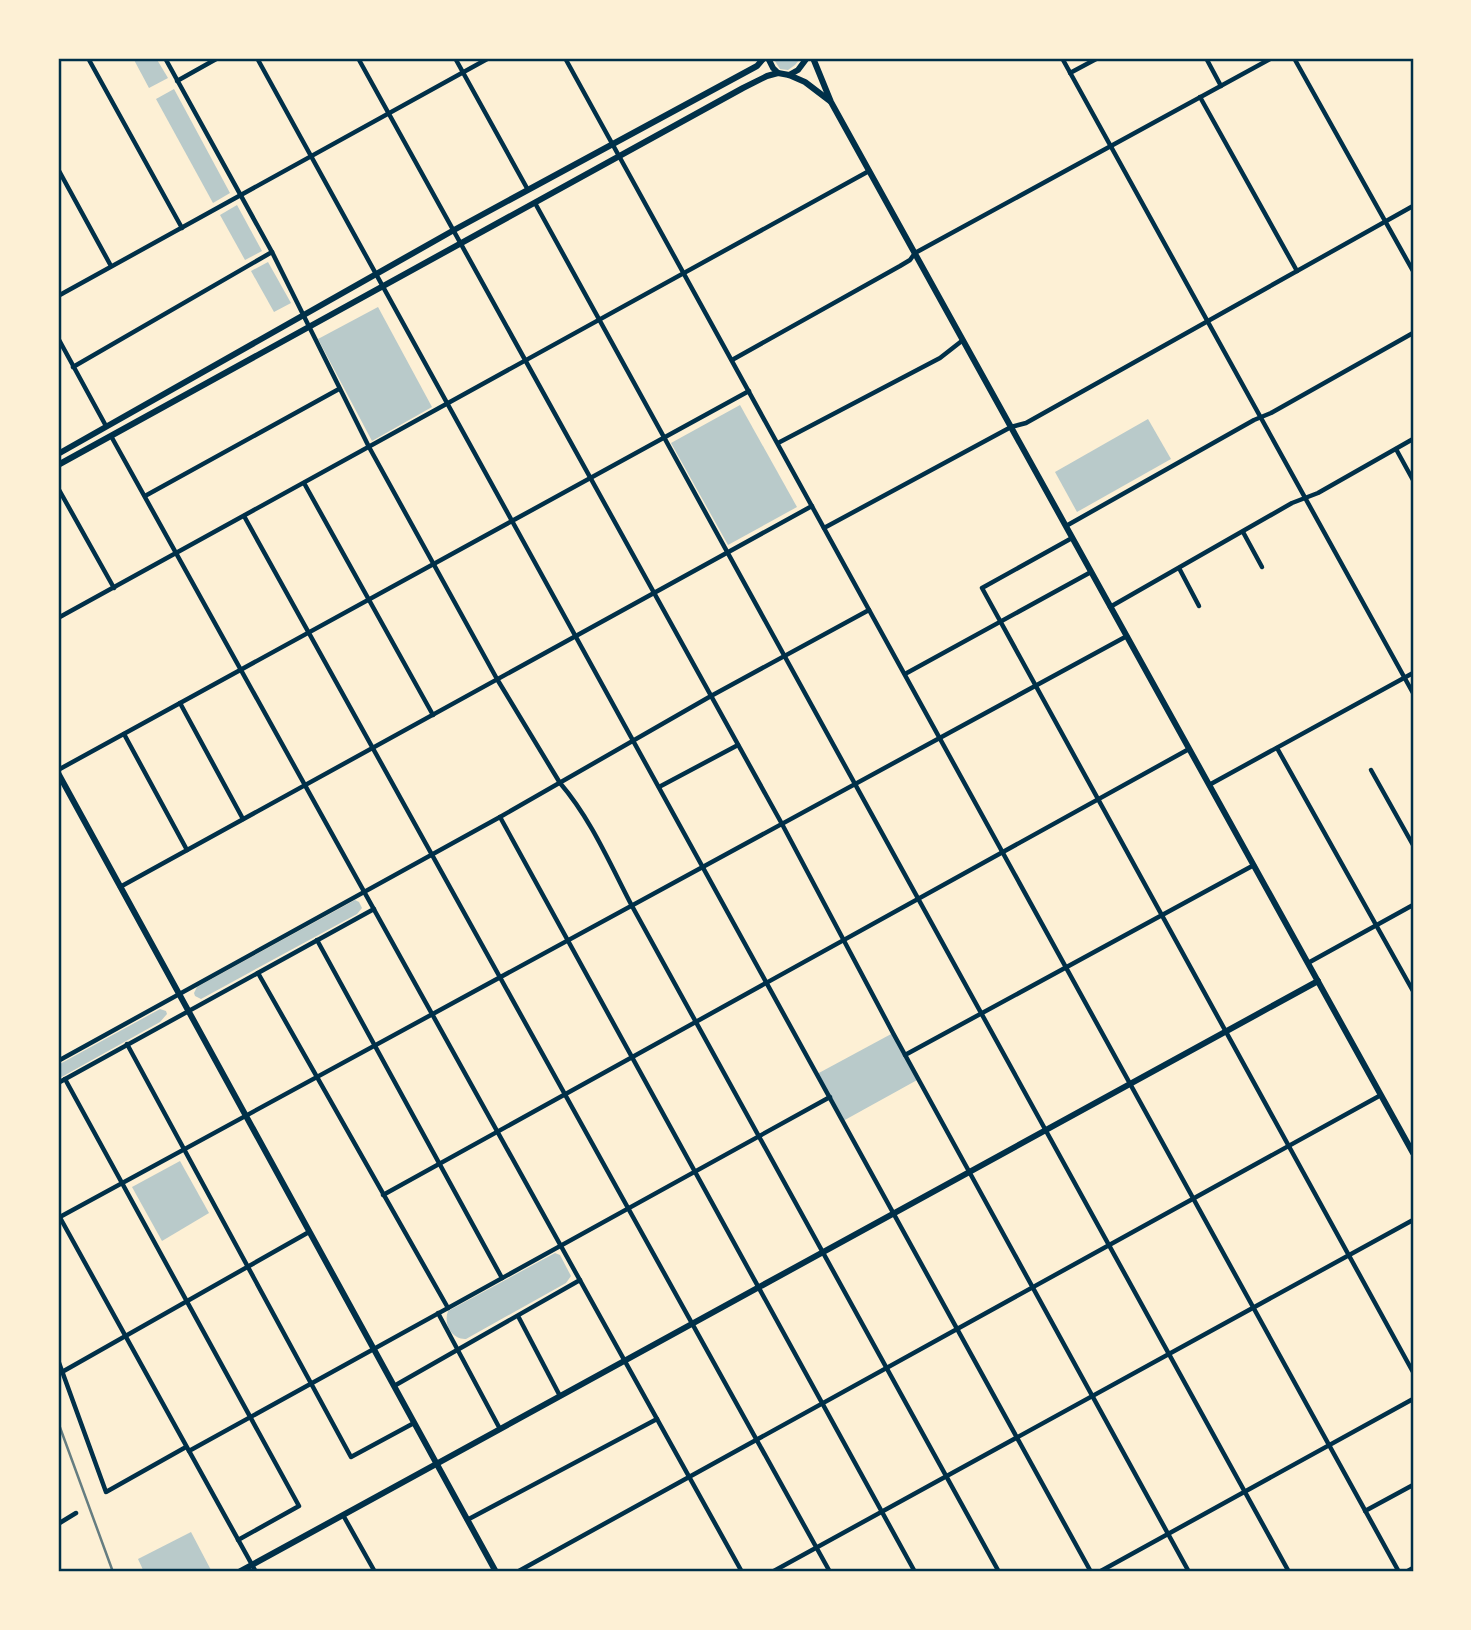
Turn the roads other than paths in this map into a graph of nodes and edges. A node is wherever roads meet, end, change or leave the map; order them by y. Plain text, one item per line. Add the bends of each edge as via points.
1 (88, 58) edge
2 (165, 58) edge
3 (218, 58) edge
4 (257, 58) edge
5 (358, 58) edge
6 (455, 58) edge
7 (489, 58) edge
8 (565, 58) edge
9 (766, 58) edge
10 (807, 58) edge
11 (813, 58) edge
12 (1062, 58) edge
13 (1098, 58) edge
14 (1206, 58) edge
15 (1272, 58) edge
16 (1294, 58) edge
17 (463, 72) junction
18 (778, 73) junction
19 (1070, 73) junction
20 (789, 75) junction
21 (177, 80) junction
22 (1221, 86) junction
23 (1200, 97) junction
24 (831, 102) junction
25 (389, 113) junction
26 (613, 144) junction
27 (1111, 146) junction
28 (312, 156) junction
29 (619, 156) junction
30 (58, 169) edge
31 (869, 171) junction
32 (528, 190) junction
33 (240, 195) junction
34 (535, 202) junction
35 (1413, 206) edge
36 (1386, 222) junction
37 (182, 228) junction
38 (454, 230) junction
39 (460, 243) junction
40 (272, 252) junction
41 (915, 253) junction
42 (112, 267) junction
43 (1297, 271) junction
44 (1413, 271) edge
45 (377, 273) junction
46 (684, 273) junction
47 (383, 285) junction
48 (58, 296) edge
49 (304, 315) junction
50 (599, 320) junction
51 (1208, 322) junction
52 (308, 327) junction
53 (1413, 333) edge
54 (58, 338) edge
55 (963, 340) junction
56 (526, 360) junction
57 (732, 360) junction
58 (73, 366) junction
59 (339, 388) junction
60 (749, 391) junction
61 (448, 403) junction
62 (1261, 418) junction
63 (106, 427) junction
64 (1011, 427) junction
65 (111, 436) junction
66 (664, 437) junction
67 (1413, 439) edge
68 (778, 443) junction
69 (369, 447) junction
70 (1396, 449) junction
71 (58, 454) edge
72 (58, 465) edge
73 (590, 478) junction
74 (1413, 480) edge
75 (304, 483) junction
76 (58, 488) edge
77 (145, 496) junction
78 (1306, 498) junction
79 (812, 506) junction
80 (244, 516) junction
81 (513, 520) junction
82 (1066, 526) junction
83 (824, 528) junction
84 (1243, 532) junction
85 (1072, 538) junction
86 (727, 552) junction
87 (177, 553) junction
88 (434, 564) junction
89 (1262, 567) dead end
90 (1179, 568) junction
91 (1091, 572) junction
92 (114, 588) junction
93 (654, 593) junction
94 (369, 599) junction
95 (1199, 606) dead end
96 (1110, 607) junction
97 (869, 610) junction
98 (58, 618) edge
99 (1000, 621) junction
100 (309, 632) junction
101 (576, 636) junction
102 (1127, 636) junction
103 (785, 656) junction
104 (241, 669) junction
105 (1413, 673) edge
106 (905, 674) junction
107 (1405, 678) junction
108 (497, 679) junction
109 (1036, 686) junction
110 (1413, 693) edge
111 (712, 696) junction
112 (180, 703) junction
113 (433, 715) junction
114 (124, 734) junction
115 (940, 738) junction
116 (634, 741) junction
117 (738, 745) junction
118 (373, 748) junction
119 (1278, 748) junction
120 (1189, 749) junction
121 (1371, 770) dead end
122 (58, 772) edge
123 (560, 783) junction
124 (855, 784) junction
125 (305, 785) junction
126 (1209, 785) junction
127 (659, 787) junction
128 (1099, 800) junction
129 (500, 817) junction
130 (243, 819) junction
131 (782, 824) junction
132 (1413, 845) edge
133 (187, 850) junction
134 (1003, 852) junction
135 (431, 854) junction
136 (1254, 866) junction
137 (703, 867) junction
138 (120, 887) junction
139 (364, 891) junction
140 (918, 899) junction
141 (1413, 905) edge
142 (632, 906) junction
143 (374, 909) junction
144 (1162, 915) junction
145 (1377, 925) junction
146 (317, 940) junction
147 (567, 940) junction
148 (844, 940) junction
149 (1308, 963) junction
150 (1066, 967) junction
151 (258, 973) junction
152 (500, 977) junction
153 (1318, 981) junction
154 (767, 983) junction
155 (1413, 991) edge
156 (178, 993) junction
157 (188, 1010) junction
158 (432, 1014) junction
159 (981, 1014) junction
160 (696, 1022) junction
161 (1226, 1031) junction
162 (127, 1044) junction
163 (374, 1045) junction
164 (905, 1055) junction
165 (632, 1058) junction
166 (58, 1060) edge
167 (317, 1077) junction
168 (65, 1079) junction
169 (58, 1083) edge
170 (1130, 1084) junction
171 (565, 1094) junction
172 (1381, 1095) junction
173 (830, 1097) junction
174 (245, 1116) junction
175 (1045, 1130) junction
176 (498, 1132) junction
177 (1413, 1135) edge
178 (759, 1136) junction
179 (1406, 1139) junction
180 (1289, 1146) junction
181 (184, 1149) junction
182 (1413, 1153) edge
183 (439, 1164) junction
184 (695, 1172) junction
185 (970, 1172) junction
186 (122, 1183) junction
187 (383, 1195) junction
188 (1194, 1199) junction
189 (628, 1208) junction
190 (894, 1213) junction
191 (58, 1216) edge
192 (1413, 1220) edge
193 (309, 1232) junction
194 (561, 1245) junction
195 (1109, 1245) junction
196 (823, 1252) junction
197 (1349, 1255) junction
198 (248, 1267) junction
199 (502, 1278) junction
200 (580, 1280) junction
201 (1033, 1287) junction
202 (758, 1288) junction
203 (187, 1301) junction
204 (447, 1308) junction
205 (1254, 1308) junction
206 (438, 1313) junction
207 (517, 1316) junction
208 (692, 1324) junction
209 (957, 1329) junction
210 (125, 1336) junction
211 (373, 1349) junction
212 (457, 1350) junction
213 (1169, 1354) junction
214 (58, 1360) edge
215 (625, 1361) junction
216 (887, 1368) junction
217 (62, 1372) junction
218 (1413, 1372) edge
219 (311, 1383) junction
220 (394, 1386) junction
221 (1092, 1396) junction
222 (561, 1397) junction
223 (1413, 1399) edge
224 (822, 1404) junction
225 (250, 1417) junction
226 (657, 1419) junction
227 (414, 1423) junction
228 (500, 1429) junction
229 (1017, 1437) junction
230 (756, 1440) junction
231 (1329, 1445) junction
232 (188, 1449) junction
233 (437, 1464) junction
234 (946, 1476) junction
235 (690, 1477) junction
236 (1413, 1485) edge
237 (1245, 1492) junction
238 (881, 1511) junction
239 (1366, 1511) junction
240 (76, 1513) dead end
241 (343, 1515) junction
242 (467, 1520) junction
243 (58, 1524) edge
244 (1168, 1534) junction
245 (238, 1541) junction
246 (816, 1548) junction
247 (1413, 1568) edge
248 (254, 1569) edge
249 (239, 1572) edge
250 (375, 1572) edge
251 (496, 1572) edge
252 (517, 1572) edge
253 (742, 1572) edge
254 (772, 1572) edge
255 (830, 1572) edge
256 (915, 1572) edge
257 (999, 1572) edge
258 (1091, 1572) edge
259 (1099, 1572) edge
260 (1189, 1572) edge
261 (1289, 1572) edge
262 (1399, 1572) edge
263 (1406, 1572) edge

1 - 37 street
2 - 21 street
3 - 21 street
4 - 28 street
5 - 25 street
6 - 17 street
7 - 17 street
8 - 26 street
9 - 18 main road
9 - 26 main road
10 - 20 main road
11 - 24 main road
12 - 19 street
13 - 19 street
14 - 22 street
15 - 22 street
16 - 36 street
17 - 25 street
17 - 32 street
18 - 20 main road
18 - 29 main road
19 - 27 street
20 - 24 main road
21 - 33 street
22 - 23 street
23 - 27 street
23 - 43 street
24 - 31 main road
25 - 28 street
25 - 38 street
26 - 29 street
26 - 32 main road
27 - 41 street
27 - 51 street
28 - 33 street
28 - 45 street
29 - 34 main road
29 - 46 street
30 - 42 street
31 - 41 main road
31 - 46 street
32 - 38 main road
33 - 37 street
33 - 40 street
34 - 39 main road
34 - 50 street
35 - 36 street
36 - 43 street
36 - 44 street
37 - 42 street
38 - 39 street
38 - 45 main road
39 - 47 main road
39 - 56 street
40 - 49 street
40 - 58 street
41 - 55 main road
41 - 57 street via 900,267
42 - 48 street
43 - 51 street
45 - 47 street
45 - 49 main road
46 - 50 street
46 - 57 street
47 - 52 main road
47 - 61 street
49 - 52 street
49 - 63 main road
50 - 56 street
50 - 66 street
51 - 62 street
51 - 64 street via 1026,423
52 - 59 street
52 - 65 main road
53 - 62 street
54 - 58 street
55 - 64 main road
55 - 68 street via 940,358
56 - 61 street
56 - 73 street
57 - 60 street
58 - 63 street
59 - 69 street
59 - 77 street
60 - 66 street
60 - 68 street
61 - 69 street
61 - 81 street
62 - 78 street
62 - 82 street
63 - 65 main road
63 - 71 main road
64 - 82 main road
64 - 83 street
65 - 72 main road
65 - 77 street
66 - 73 street
66 - 86 street
67 - 70 street
68 - 79 street
69 - 75 street
69 - 88 street
70 - 74 street
70 - 78 street
73 - 81 street
73 - 93 street
75 - 80 street
75 - 94 street
76 - 92 street
77 - 87 street
78 - 84 street
78 - 107 street
79 - 83 street
79 - 86 street
80 - 87 street
80 - 100 street
81 - 88 street
81 - 101 street
82 - 85 main road
83 - 97 street
84 - 89 street
84 - 90 street
85 - 91 main road
85 - 99 street via 982,588
86 - 93 street
86 - 103 street
87 - 92 street
87 - 104 street
88 - 94 street
88 - 108 street
90 - 95 street
90 - 96 street
91 - 96 main road
91 - 99 street
92 - 98 street
93 - 101 street
93 - 111 street
94 - 100 street
94 - 113 street
96 - 102 main road
97 - 103 street
97 - 106 street
99 - 106 street
99 - 109 street
100 - 104 street
100 - 118 street
101 - 108 street
101 - 116 street
102 - 109 street
102 - 120 main road
103 - 111 street
103 - 124 street
104 - 112 street
104 - 125 street
105 - 107 street
106 - 115 street
107 - 110 street
107 - 119 street
108 - 113 street
108 - 123 street
109 - 115 street
109 - 128 street
111 - 116 street
111 - 117 street
112 - 114 street
112 - 130 street
113 - 118 street
114 - 122 street
114 - 133 street
115 - 124 street
115 - 134 street
116 - 123 street
116 - 127 street
117 - 127 street
117 - 131 street
118 - 125 street
118 - 135 street
119 - 126 street
119 - 145 street
120 - 126 main road
120 - 128 street
121 - 132 street
122 - 138 main road
123 - 129 street
123 - 142 street via 591,827
124 - 131 street
124 - 140 street
125 - 130 street
125 - 139 street
126 - 136 main road
127 - 137 street
128 - 134 street
128 - 144 street
129 - 135 street
129 - 147 street
130 - 133 street
131 - 137 street
131 - 148 street
133 - 138 street
134 - 140 street
134 - 150 street
135 - 139 street
135 - 152 street
136 - 144 street
136 - 149 main road
137 - 142 street
137 - 154 street
138 - 156 main road
139 - 143 street
139 - 156 street
140 - 148 street
140 - 159 street
141 - 145 street
142 - 147 street
142 - 160 street
143 - 146 street
143 - 158 street
144 - 150 street
144 - 161 street
145 - 149 street
145 - 155 street
146 - 151 street
146 - 163 street
147 - 152 street
147 - 165 street
148 - 154 street
148 - 164 street
149 - 153 main road
150 - 159 street
150 - 170 street
151 - 157 street
151 - 167 street
152 - 158 street
152 - 171 street
153 - 161 main road
153 - 172 main road
154 - 160 street
154 - 173 street
156 - 157 main road
156 - 166 street
157 - 162 street
157 - 174 main road
158 - 163 street
158 - 176 street
159 - 164 street
159 - 175 street
160 - 165 street
160 - 178 street
161 - 170 main road
161 - 180 street
162 - 168 street
162 - 181 street
163 - 167 street
163 - 183 street
164 - 185 street
165 - 171 street
165 - 184 street
167 - 174 street
167 - 187 street
168 - 169 street
168 - 186 street
170 - 175 main road
170 - 188 street
171 - 176 street
171 - 189 street
172 - 179 main road
172 - 180 street
173 - 178 street
173 - 190 street
174 - 181 street
174 - 193 main road
175 - 185 main road
175 - 195 street
176 - 183 street
176 - 194 street
177 - 179 street
178 - 184 street
178 - 196 street
179 - 182 main road
180 - 188 street
180 - 197 street
181 - 186 street
181 - 198 street
183 - 187 street
183 - 199 street
184 - 189 street
184 - 202 street
185 - 190 main road
185 - 201 street
186 - 191 street
186 - 203 street
187 - 204 street
188 - 195 street
188 - 205 street
189 - 194 street
189 - 208 street
190 - 196 main road
190 - 209 street
191 - 210 street
192 - 197 street
193 - 198 street
193 - 211 main road
194 - 199 street
194 - 200 street
195 - 201 street
195 - 213 street
196 - 202 main road
196 - 216 street
197 - 205 street
197 - 218 street
198 - 203 street
198 - 219 street
199 - 204 street
200 - 207 street
200 - 215 street
201 - 209 street
201 - 221 street
202 - 208 main road
202 - 224 street
203 - 210 street
203 - 225 street
204 - 206 street
205 - 213 street
205 - 231 street
206 - 211 street
206 - 212 street
207 - 212 street
207 - 222 street
208 - 215 main road
208 - 230 street
209 - 216 street
209 - 229 street
210 - 217 street
210 - 232 street
211 - 219 street
211 - 220 main road
212 - 220 street
212 - 228 street
213 - 221 street
213 - 237 street
214 - 217 street
215 - 222 main road
215 - 226 street
216 - 224 street
216 - 234 street
217 - 232 street via 106,1492
219 - 225 street
219 - 227 street via 351,1457
220 - 227 main road
221 - 229 street
221 - 244 street
222 - 228 main road
223 - 231 street
224 - 230 street
224 - 238 street
225 - 232 street
225 - 245 street via 299,1506
226 - 235 street
226 - 242 street
227 - 233 main road
228 - 233 main road
229 - 234 street
229 - 258 street
230 - 235 street
230 - 246 street
231 - 237 street
231 - 239 street
232 - 245 street
233 - 241 main road
233 - 242 main road
234 - 238 street
234 - 257 street
235 - 252 street
235 - 253 street
236 - 239 street
237 - 244 street
237 - 261 street
238 - 246 street
238 - 256 street
239 - 262 street
240 - 243 street
241 - 248 main road
241 - 250 street
242 - 251 main road
244 - 259 street
244 - 260 street
245 - 248 street
246 - 254 street
246 - 255 street
247 - 263 street
248 - 249 main road

